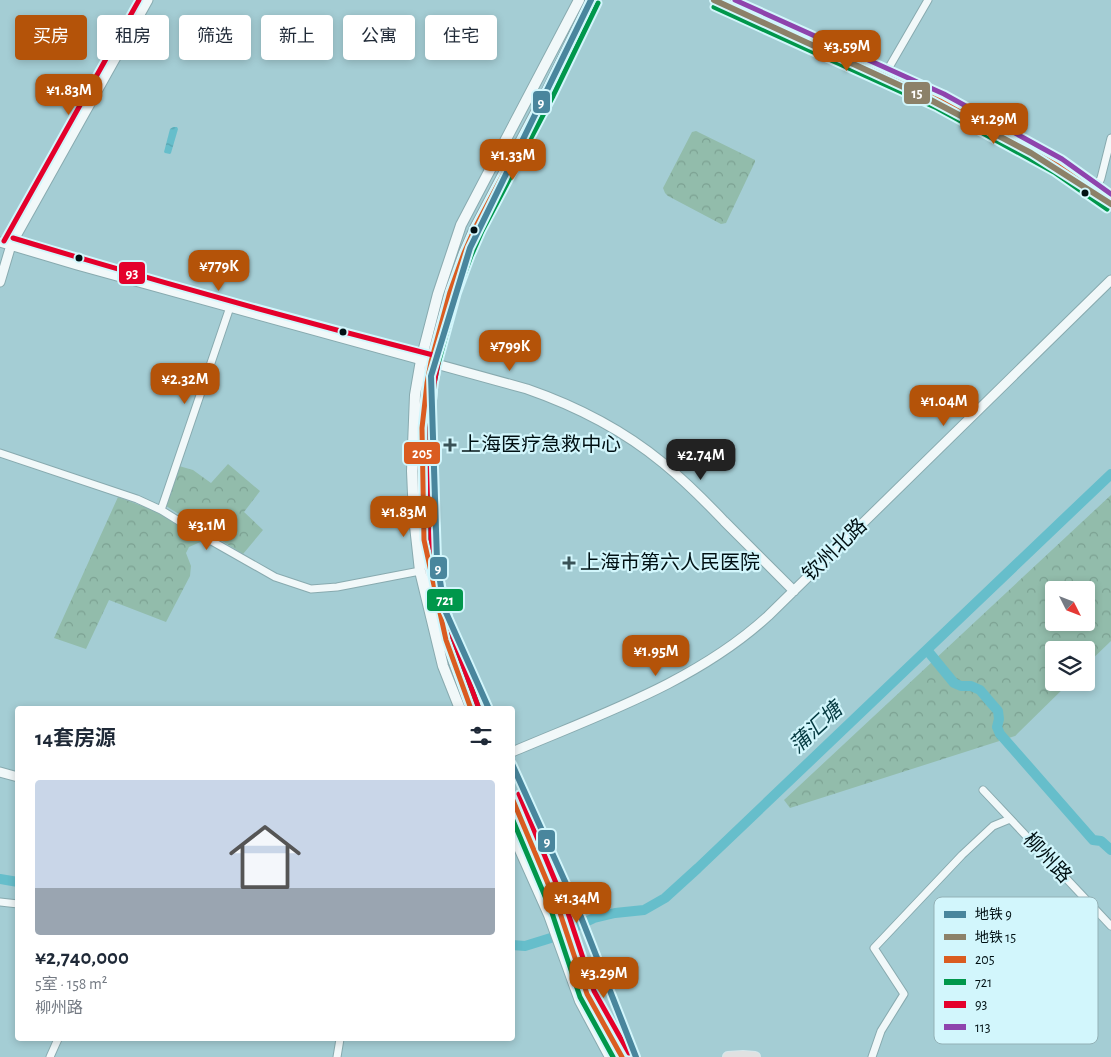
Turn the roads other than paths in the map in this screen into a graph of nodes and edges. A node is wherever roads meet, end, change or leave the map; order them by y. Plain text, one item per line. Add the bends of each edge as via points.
1 (148, 0) edge
2 (579, 0) edge
3 (591, 0) edge
4 (717, 0) edge
5 (928, 0) edge
6 (884, 76) junction
7 (1111, 138) edge
8 (1095, 192) junction
9 (1111, 203) edge
10 (0, 242) edge
11 (12, 245) junction
12 (1111, 280) edge
13 (0, 282) edge
14 (230, 307) junction
15 (426, 361) junction
16 (0, 453) edge
17 (161, 510) junction
18 (420, 571) junction
19 (794, 591) junction
20 (459, 706) edge
21 (470, 706) edge
22 (515, 751) edge
23 (0, 772) edge
24 (15, 776) edge
25 (983, 790) dead end
26 (515, 805) edge
27 (1010, 819) junction
28 (515, 838) edge
29 (1084, 897) edge
30 (0, 902) edge
31 (15, 904) edge
32 (1098, 912) edge
33 (554, 913) junction
34 (1111, 926) edge
35 (57, 1041) edge
36 (340, 1041) edge
37 (50, 1057) edge
38 (336, 1057) edge
39 (610, 1057) edge
40 (622, 1057) edge
41 (728, 1057) edge
42 (755, 1057) edge
43 (872, 1057) edge

1 - 11 street
2 - 15 main road via 461,225 438,294
3 - 15 main road via 475,228
4 - 6 main road
5 - 6 street
6 - 8 main road via 940,102 1058,166
7 - 8 street via 1102,178
8 - 9 main road
10 - 11 street
11 - 13 street
11 - 14 street
12 - 19 street, 钦州北路
14 - 15 street
14 - 17 street
15 - 18 main road via 415,395 412,471
15 - 19 street via 548,396 622,434 687,483
15 - 21 main road via 422,428 424,540 444,632
16 - 17 street
17 - 18 street via 275,577 311,589
18 - 20 main road via 443,666
19 - 22 street, 钦州北路 via 750,632 696,668 638,698
23 - 24 street
25 - 27 street, 柳州路
26 - 33 main road
27 - 29 street, 柳州路
27 - 43 street via 992,826 874,948 904,994 881,1032
28 - 33 main road
30 - 31 street
32 - 34 street, 柳州路
33 - 39 main road via 562,951 580,1002
33 - 40 main road via 572,947 587,994
35 - 37 street
36 - 38 street
41 - 42 main road

